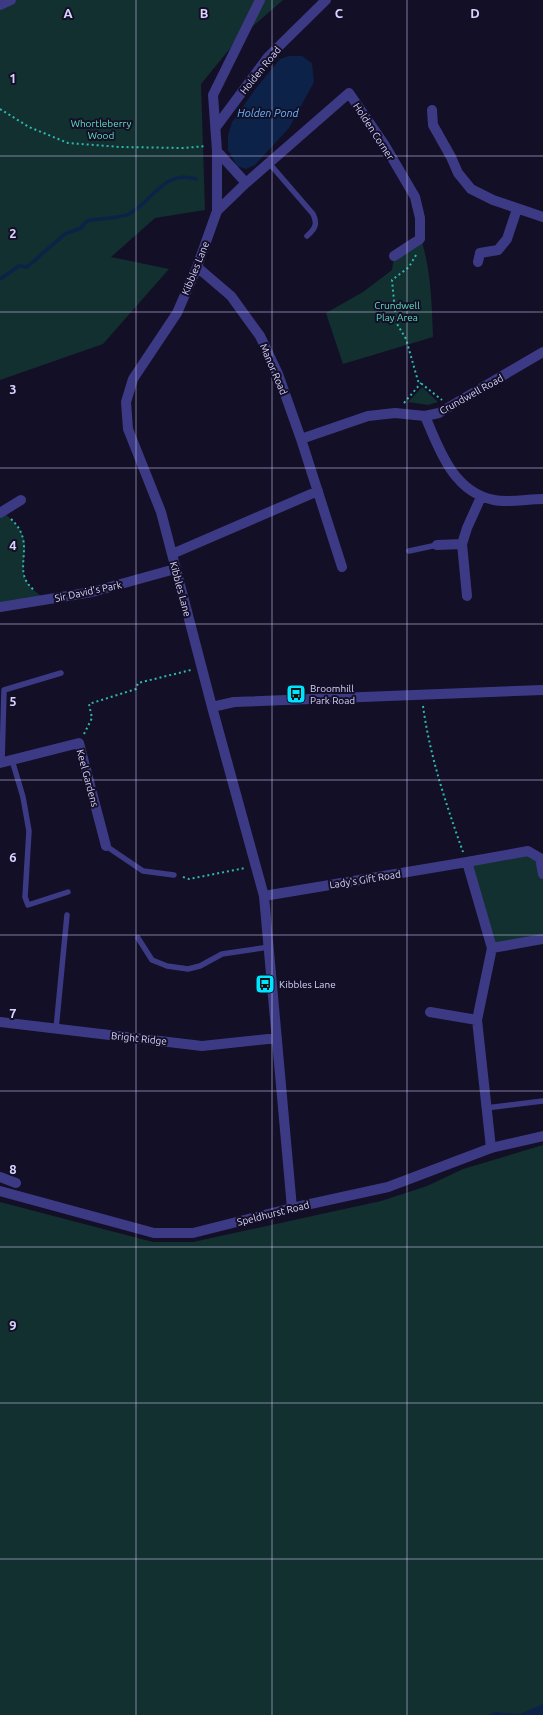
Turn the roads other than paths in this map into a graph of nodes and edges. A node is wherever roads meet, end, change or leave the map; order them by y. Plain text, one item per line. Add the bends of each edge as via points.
1 (11, 0) edge
2 (260, 0) edge
3 (326, 0) edge
4 (0, 5) edge
5 (432, 110) dead end
6 (216, 127) junction
7 (217, 148) junction
8 (269, 163) junction
9 (246, 183) junction
10 (517, 209) junction
11 (217, 211) junction
12 (543, 217) edge
13 (307, 236) dead end
14 (394, 256) dead end
15 (478, 262) dead end
16 (197, 267) junction
17 (543, 352) edge
18 (425, 416) junction
19 (301, 439) junction
20 (318, 491) junction
21 (481, 497) junction
22 (543, 499) edge
23 (21, 500) dead end
24 (1, 512) edge
25 (462, 544) junction
26 (437, 545) joint
27 (410, 551) dead end
28 (172, 554) junction
29 (342, 567) dead end
30 (175, 569) junction
31 (467, 596) dead end
32 (0, 607) edge
33 (61, 673) dead end
34 (543, 690) edge
35 (212, 707) junction
36 (5, 762) edge
37 (106, 846) joint
38 (466, 862) junction
39 (543, 874) edge
40 (174, 875) road end
41 (68, 892) dead end
42 (264, 896) junction
43 (67, 915) dead end
44 (138, 938) dead end
45 (543, 939) edge
46 (269, 947) junction
47 (492, 948) junction
48 (430, 1012) dead end
49 (477, 1020) junction
50 (0, 1022) edge
51 (56, 1029) junction
52 (277, 1038) junction
53 (543, 1101) edge
54 (486, 1108) junction
55 (543, 1136) edge
56 (491, 1148) junction
57 (0, 1177) edge
58 (16, 1183) dead end
59 (0, 1191) edge
60 (292, 1208) junction

1 - 4 street
2 - 6 street, Kibbles Lane via 213,95
3 - 6 street, Holden Road via 268,57
5 - 10 street via 433,125 458,173 471,190
6 - 7 street, Kibbles Lane
7 - 9 street
7 - 11 street, Kibbles Lane
8 - 9 street, Holden Corner
8 - 13 lane via 313,214 316,224
8 - 14 street, Holden Corner via 349,93 384,144 415,197 420,218 420,239
9 - 11 street, Holden Corner
10 - 12 street
10 - 15 street via 507,239 498,250 480,253
11 - 16 street, Kibbles Lane
16 - 19 street, Manor Road via 231,296 260,336 278,374
16 - 28 street, Kibbles Lane via 177,313 133,379 126,402 128,428 161,512
17 - 18 street, Crundwell Road via 449,408
18 - 19 street, Crundwell Road via 395,413 368,416
18 - 21 street via 442,457 458,480
19 - 20 street, Manor Road
20 - 28 street
20 - 29 street, Manor Road
21 - 22 street via 495,500
21 - 25 street
23 - 24 street
25 - 26 street
25 - 31 street
26 - 27 lane
28 - 30 street, Kibbles Lane
30 - 32 street, Sir David's Park via 92,592
30 - 35 street, Kibbles Lane
33 - 36 lane via 4,690
34 - 35 street via 234,702
35 - 42 street, Kibbles Lane
36 - 37 street, Keel Gardens via 79,743
36 - 41 lane via 23,797 29,831 24,897 28,905
37 - 40 lane via 143,871
38 - 39 street, Lady's Gift Road via 528,851 540,858
38 - 42 street, Lady's Gift Road
38 - 47 street
42 - 46 street, Kibbles Lane
43 - 51 lane
44 - 46 lane via 152,960 167,966 188,969 200,966 222,954
45 - 47 street
46 - 52 street, Kibbles Lane
47 - 49 street
48 - 49 street
49 - 54 street
50 - 51 street, Bright Ridge
51 - 52 street, Bright Ridge via 202,1046
52 - 60 street, Kibbles Lane
53 - 54 lane
54 - 56 street
55 - 56 street, Speldhurst Road
56 - 60 street, Speldhurst Road via 388,1187
57 - 58 street
59 - 60 street, Speldhurst Road via 154,1233 193,1233

